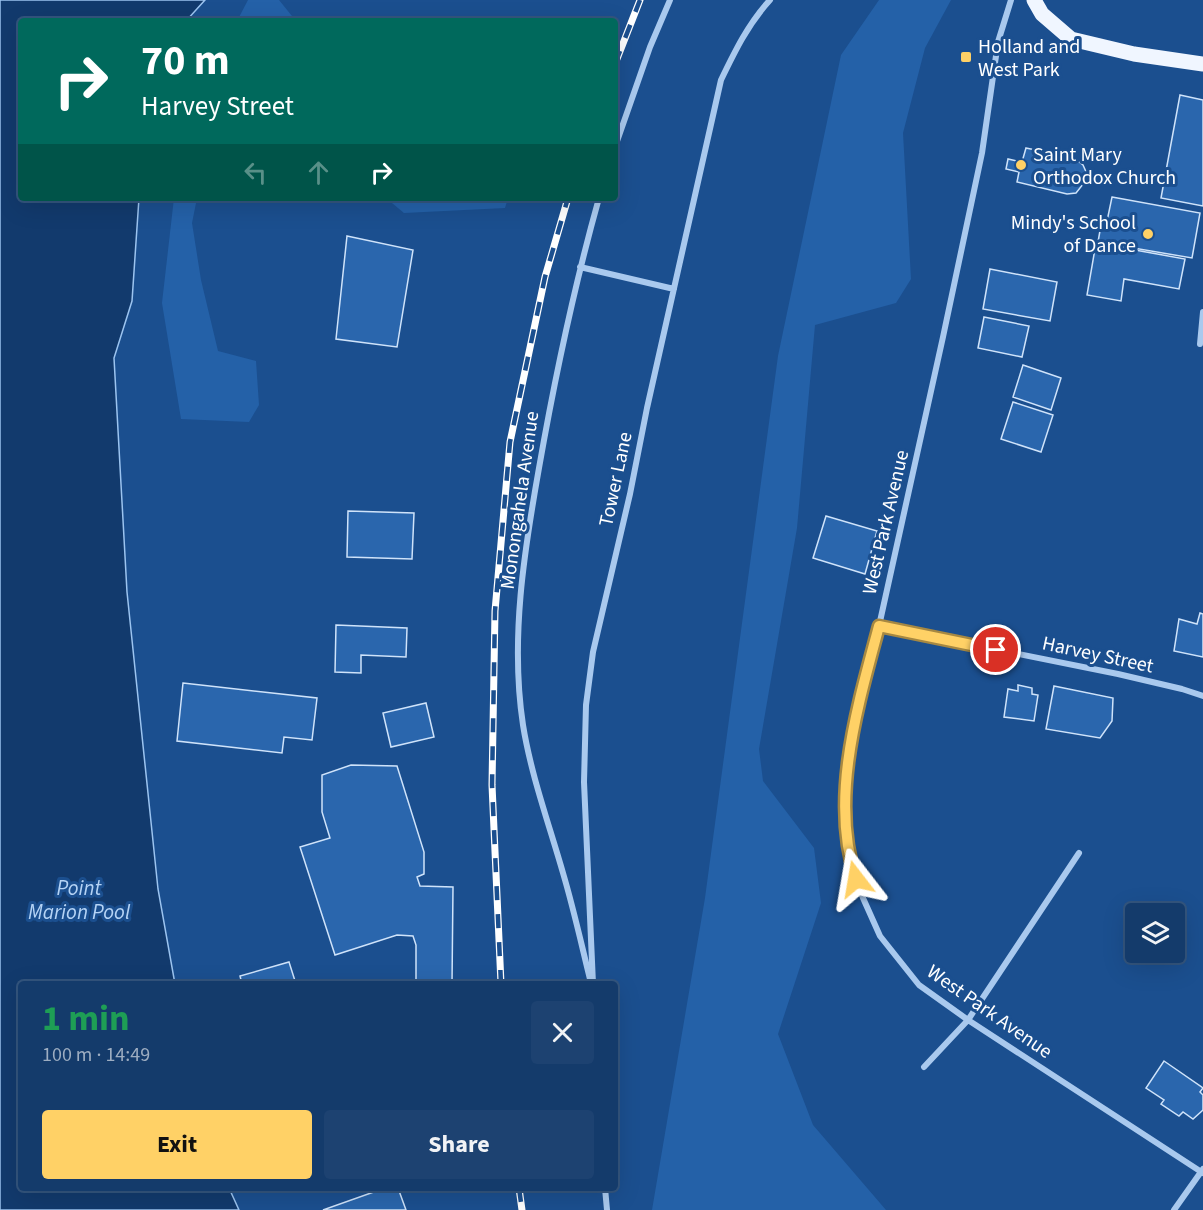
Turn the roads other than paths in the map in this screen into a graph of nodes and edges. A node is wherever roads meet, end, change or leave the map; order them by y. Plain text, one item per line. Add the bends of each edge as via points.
1 (670, 0) edge
2 (770, 0) edge
3 (1011, 0) edge
4 (1034, 0) edge
5 (1203, 64) edge
6 (618, 138) edge
7 (599, 201) edge
8 (580, 267) junction
9 (674, 289) junction
10 (1203, 315) edge
11 (1200, 344) dead end
12 (879, 626) junction
13 (1203, 696) edge
14 (1080, 853) dead end
15 (591, 981) edge
16 (592, 981) edge
17 (968, 1020) junction
18 (924, 1067) dead end
19 (1202, 1171) edge
20 (605, 1191) edge
21 (607, 1210) edge
22 (1174, 1210) edge

1 - 6 street
2 - 9 street, Tower Lane via 737,45 721,80
3 - 12 street, West Park Avenue via 998,42 982,153
4 - 5 main road via 1042,14 1071,39 1134,54
7 - 8 street, Monongahela Avenue
8 - 9 street
8 - 15 street, Monongahela Avenue via 525,544 517,655 523,725
9 - 16 street, Tower Lane via 593,652 586,705 584,782
10 - 11 street
12 - 13 street, Harvey Street via 1118,674
12 - 17 street, West Park Avenue via 857,706 844,796 850,861 880,936 920,985
14 - 17 street
17 - 18 street
17 - 19 street, West Park Avenue
19 - 22 street
20 - 21 street

